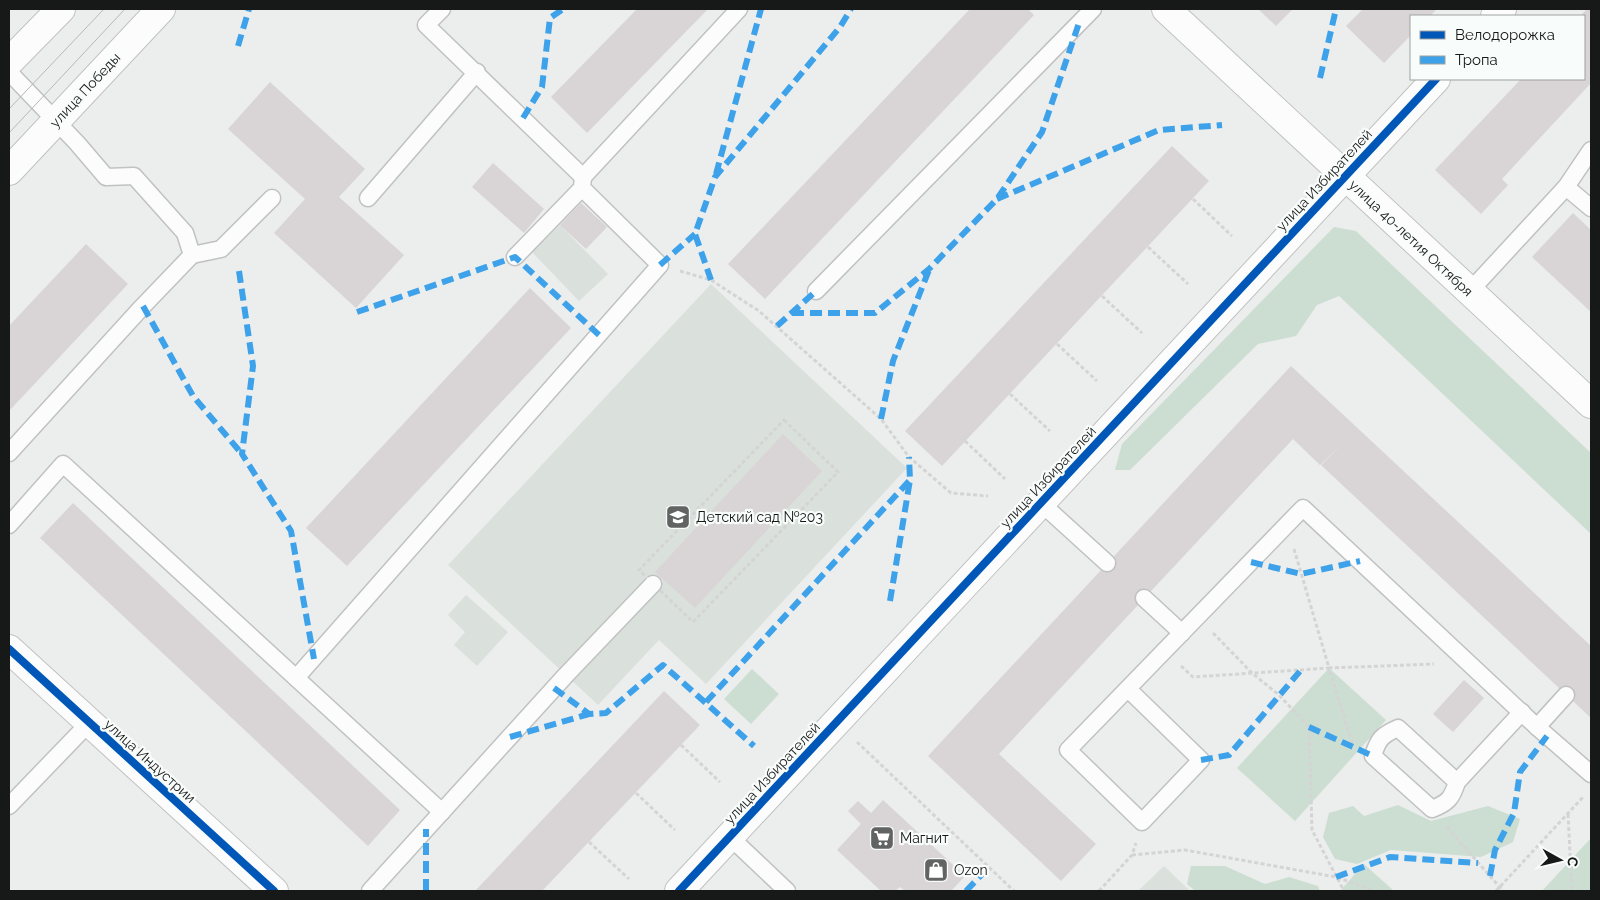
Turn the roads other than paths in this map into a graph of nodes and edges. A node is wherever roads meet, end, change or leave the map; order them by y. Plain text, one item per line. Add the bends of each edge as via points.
1 (61, 9) edge
2 (162, 9) edge
3 (442, 9) edge
4 (739, 9) edge
5 (1093, 9) edge
6 (1166, 9) edge
7 (9, 62) edge
8 (9, 72) edge
9 (477, 72) junction
10 (1435, 80) edge
11 (55, 122) junction
12 (1591, 150) edge
13 (9, 171) edge
14 (1345, 177) junction
15 (583, 183) junction
16 (1566, 187) junction
17 (272, 198) dead end
18 (368, 198) dead end
19 (1591, 208) edge
20 (192, 255) junction
21 (515, 257) dead end
22 (816, 291) dead end
23 (1469, 292) junction
24 (1591, 404) edge
25 (9, 453) edge
26 (1041, 503) junction
27 (9, 525) edge
28 (1107, 563) dead end
29 (653, 584) road end
30 (1144, 598) dead end
31 (1182, 633) junction
32 (9, 650) edge
33 (296, 678) junction
34 (1128, 689) junction
35 (1566, 695) dead end
36 (1522, 712) junction
37 (89, 723) junction
38 (1537, 727) junction
39 (1591, 774) edge
40 (1457, 782) junction
41 (9, 806) edge
42 (442, 812) junction
43 (730, 837) junction
44 (272, 891) edge
45 (370, 891) edge
46 (679, 891) edge
47 (787, 891) edge

1 - 7 street
2 - 11 street, улица Победы
3 - 9 lane via 426,25
4 - 15 lane
5 - 22 lane
6 - 14 street, улица 40-летия Октября
8 - 11 lane
9 - 15 lane
9 - 18 lane
10 - 14 street, улица Избирателей
11 - 13 street, улица Победы
11 - 20 lane via 106,177 134,176 185,233
12 - 16 lane
14 - 23 street, улица 40-летия Октября
14 - 26 street, улица Избирателей
15 - 21 lane
15 - 33 lane via 660,265
16 - 19 lane
16 - 23 lane
17 - 20 lane via 222,249
20 - 25 lane
23 - 24 street, улица 40-летия Октября
26 - 28 lane
26 - 43 street, улица Избирателей
27 - 33 lane via 63,464
29 - 42 lane
30 - 31 lane
31 - 34 lane
31 - 36 lane via 1303,508
32 - 37 street, улица Индустрии
33 - 42 lane
34 - 34 lane via 1068,750 1142,822 1201,760
35 - 38 lane
36 - 38 lane
36 - 40 lane
37 - 41 lane
37 - 44 street, улица Индустрии
38 - 39 lane
40 - 40 lane via 1398,728 1386,733 1377,743 1373,756 1432,810 1453,794
42 - 45 lane
43 - 46 street, улица Избирателей
43 - 47 lane

